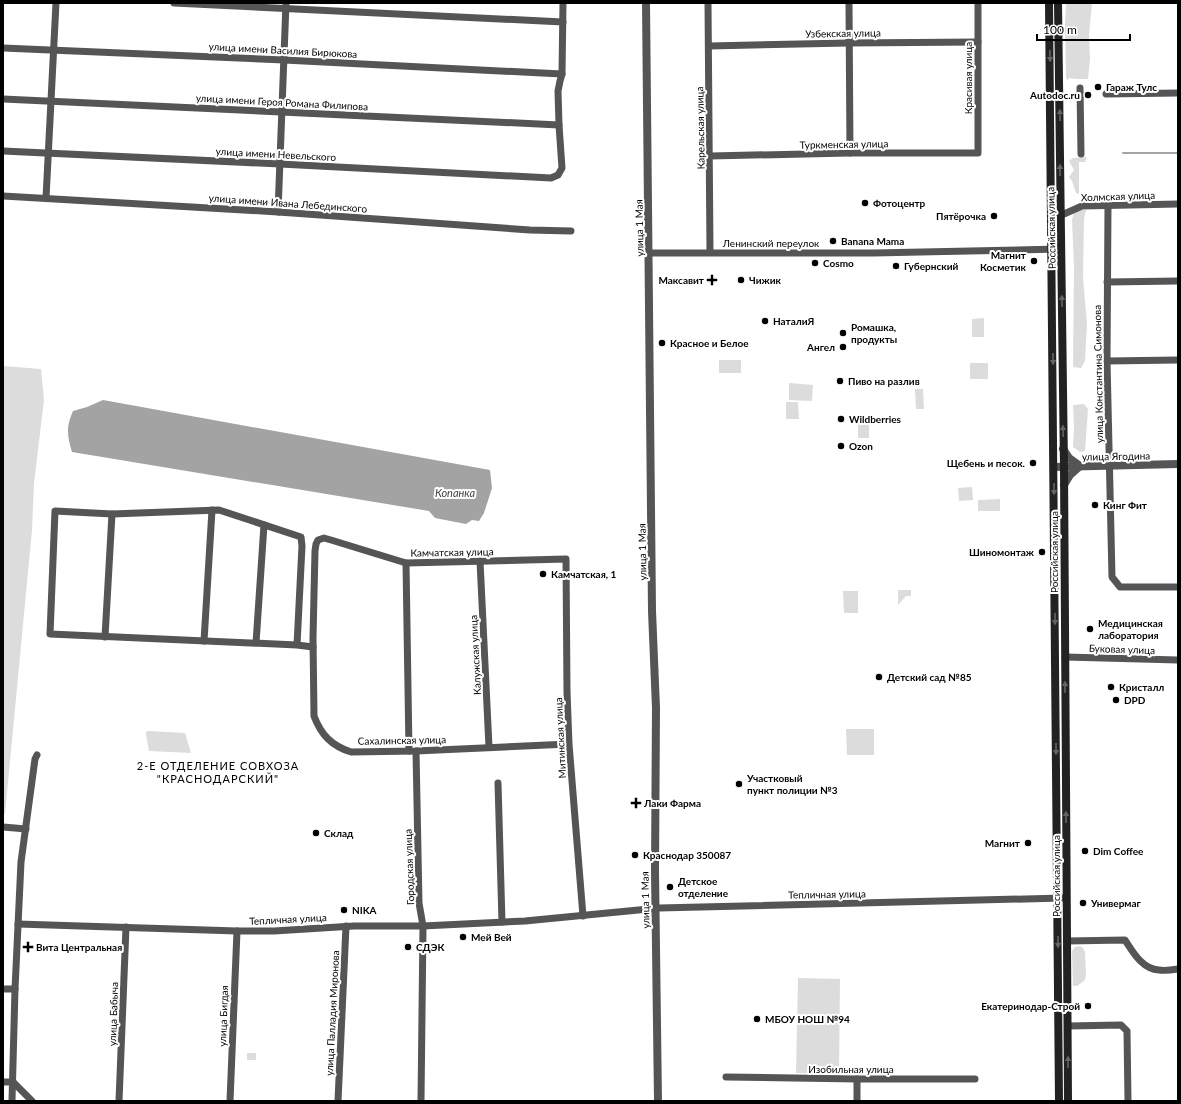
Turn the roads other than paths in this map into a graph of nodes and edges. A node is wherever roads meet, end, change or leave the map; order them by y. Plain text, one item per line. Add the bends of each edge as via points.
1 (56, 3) edge
2 (174, 3) edge
3 (563, 3) edge
4 (646, 3) edge
5 (708, 3) edge
6 (849, 3) edge
7 (978, 3) edge
8 (1049, 3) edge
9 (1058, 3) edge
10 (286, 5) edge
11 (563, 22) junction
12 (978, 42) junction
13 (849, 43) junction
14 (708, 46) junction
15 (3, 48) edge
16 (53, 50) junction
17 (284, 60) junction
18 (562, 74) junction
19 (1080, 88) dead end
20 (1178, 93) edge
21 (1106, 94) dead end
22 (3, 98) edge
23 (51, 101) junction
24 (282, 112) junction
25 (559, 124) junction
26 (3, 151) edge
27 (47, 153) junction
28 (850, 153) junction
29 (978, 153) joint
30 (1081, 154) dead end
31 (710, 156) junction
32 (280, 164) junction
33 (3, 196) edge
34 (46, 198) junction
35 (1178, 204) edge
36 (1108, 205) junction
37 (278, 212) junction
38 (1060, 214) junction
39 (571, 231) dead end
40 (1061, 249) junction
41 (1052, 250) junction
42 (710, 252) junction
43 (649, 253) junction
44 (1178, 281) edge
45 (1107, 282) junction
46 (1178, 360) edge
47 (1107, 361) junction
48 (1063, 448) junction
49 (1178, 464) edge
50 (1080, 466) junction
51 (1110, 466) junction
52 (1054, 467) junction
53 (1064, 467) junction
54 (1063, 485) junction
55 (212, 510) junction
56 (112, 514) junction
57 (264, 525) junction
58 (318, 540) joint
59 (566, 560) joint
60 (480, 562) junction
61 (406, 563) junction
62 (1178, 587) edge
63 (105, 637) junction
64 (204, 641) junction
65 (256, 644) junction
66 (297, 645) junction
67 (313, 647) junction
68 (1065, 657) junction
69 (1178, 660) edge
70 (569, 744) junction
71 (489, 747) junction
72 (412, 751) junction
73 (37, 755) dead end
74 (498, 783) dead end
75 (3, 827) edge
76 (26, 829) junction
77 (1057, 898) junction
78 (1066, 898) junction
79 (656, 908) junction
80 (586, 916) junction
81 (502, 922) junction
82 (18, 924) junction
83 (346, 926) junction
84 (423, 926) junction
85 (126, 927) junction
86 (236, 932) junction
87 (1067, 941) junction
88 (1178, 969) edge
89 (3, 989) edge
90 (15, 989) junction
91 (1068, 1026) junction
92 (726, 1077) dead end
93 (857, 1079) junction
94 (975, 1079) dead end
95 (3, 1082) edge
96 (13, 1082) junction
97 (12, 1101) edge
98 (32, 1101) edge
99 (119, 1101) edge
100 (230, 1101) edge
101 (338, 1101) edge
102 (421, 1101) edge
103 (658, 1101) edge
104 (857, 1101) edge
105 (1059, 1101) edge
106 (1068, 1101) edge
107 (1128, 1101) edge

1 - 16 street
2 - 10 street
3 - 11 street
4 - 43 street, улица 1 Мая
5 - 14 street, Карельская улица
6 - 13 street
7 - 12 street, Красивая улица
8 -> 41 main road, Российская улица
38 -> 9 main road, Российская улица
10 - 11 street
10 - 17 street
11 - 18 street
12 - 13 street, Узбекская улица
12 - 29 street, Красивая улица
13 - 14 street, Узбекская улица
13 - 28 street
14 - 31 street, Карельская улица
15 - 16 street, улица имени Василия Бирюкова
16 - 17 street, улица имени Василия Бирюкова
16 - 23 street
17 - 18 street, улица имени Василия Бирюкова
17 - 24 street
18 - 25 street via 558,91
19 - 30 street
20 - 21 street
22 - 23 street, улица имени Героя Романа Филипова
23 - 24 street, улица имени Героя Романа Филипова
23 - 27 street
24 - 25 street, улица имени Героя Романа Филипова
24 - 32 street
25 - 32 street, улица имени Невельского via 562,168 558,175 551,178
26 - 27 street, улица имени Невельского
27 - 32 street, улица имени Невельского
27 - 34 street
28 - 29 street, Туркменская улица
28 - 31 street, Туркменская улица
31 - 42 street, Карельская улица
32 - 37 street
33 - 34 street, улица имени Ивана Лебединского
34 - 37 street, улица имени Ивана Лебединского
35 - 36 street, Холмская улица
36 - 38 street, Холмская улица via 1082,206
36 - 45 street, улица Константина Симонова
37 - 39 street, улица имени Ивана Лебединского
38 - 40 main road, Российская улица
40 - 41 street, Ленинский переулок
48 -> 40 main road, Российская улица
41 - 42 street, Ленинский переулок
41 -> 52 main road, Российская улица
42 - 43 street, Ленинский переулок
43 - 79 street, улица 1 Мая via 652,611 656,708
44 - 45 street
45 - 47 street, улица Константина Симонова
46 - 47 street
47 - 51 street, улица Константина Симонова
48 - 50 street via 1069,458
48 - 53 main road, Российская улица
49 - 51 street, улица Ягодина
50 - 51 street, улица Ягодина
50 - 53 street, улица Ягодина
50 - 54 street
51 - 62 street, улица Константина Симонова via 1112,577 1120,587
52 - 53 street, улица Ягодина
52 -> 77 main road, Российская улица
53 - 54 main road, Российская улица
54 - 68 main road, Российская улица
55 - 56 street
55 - 57 street
55 - 64 street
56 - 63 street
56 - 63 street via 55,511 50,634
57 - 65 street
57 - 66 street via 301,537
58 - 61 street, Камчатская улица via 324,538
58 - 67 street, Сахалинская улица via 315,551
59 - 60 street, Камчатская улица
59 - 70 street, Митинская улица
60 - 61 street, Камчатская улица
60 - 71 street, Калужская улица
61 - 72 street, Городская улица
63 - 64 street
64 - 65 street
65 - 66 street
66 - 67 street
67 - 72 street, Сахалинская улица via 314,716 318,727 328,739 341,749 352,752
68 - 69 street, Буковая улица
78 -> 68 main road, Российская улица
70 - 71 street, Сахалинская улица
70 - 80 street, Митинская улица
71 - 72 street, Сахалинская улица
72 - 84 street, Городская улица via 419,903
73 - 76 street
74 - 81 street
75 - 76 street
76 - 82 street
77 - 78 street, Тепличная улица
77 - 79 street, Тепличная улица
77 -> 105 main road, Российская улица
78 - 87 main road, Российская улица
79 - 80 street, Тепличная улица
79 - 103 street, улица 1 Мая
80 - 81 street, Тепличная улица
81 - 84 street, Тепличная улица
82 - 85 street, Тепличная улица
82 - 90 street
83 - 84 street, Тепличная улица
83 - 86 street, Тепличная улица
83 - 101 street, улица Палладия Миронова
84 - 102 street, Городская улица
85 - 86 street, Тепличная улица
85 - 99 street, улица Бабыча
86 - 100 street, улица Бигдая
87 - 88 street via 1125,940 1136,958 1146,966 1157,970
87 - 91 main road, Российская улица
89 - 90 street
90 - 96 street
106 -> 91 main road, Российская улица
91 - 107 street via 1121,1025 1127,1031
92 - 93 street, Изобильная улица
93 - 94 street, Изобильная улица
93 - 104 street
95 - 96 street
96 - 97 street
96 - 98 street

